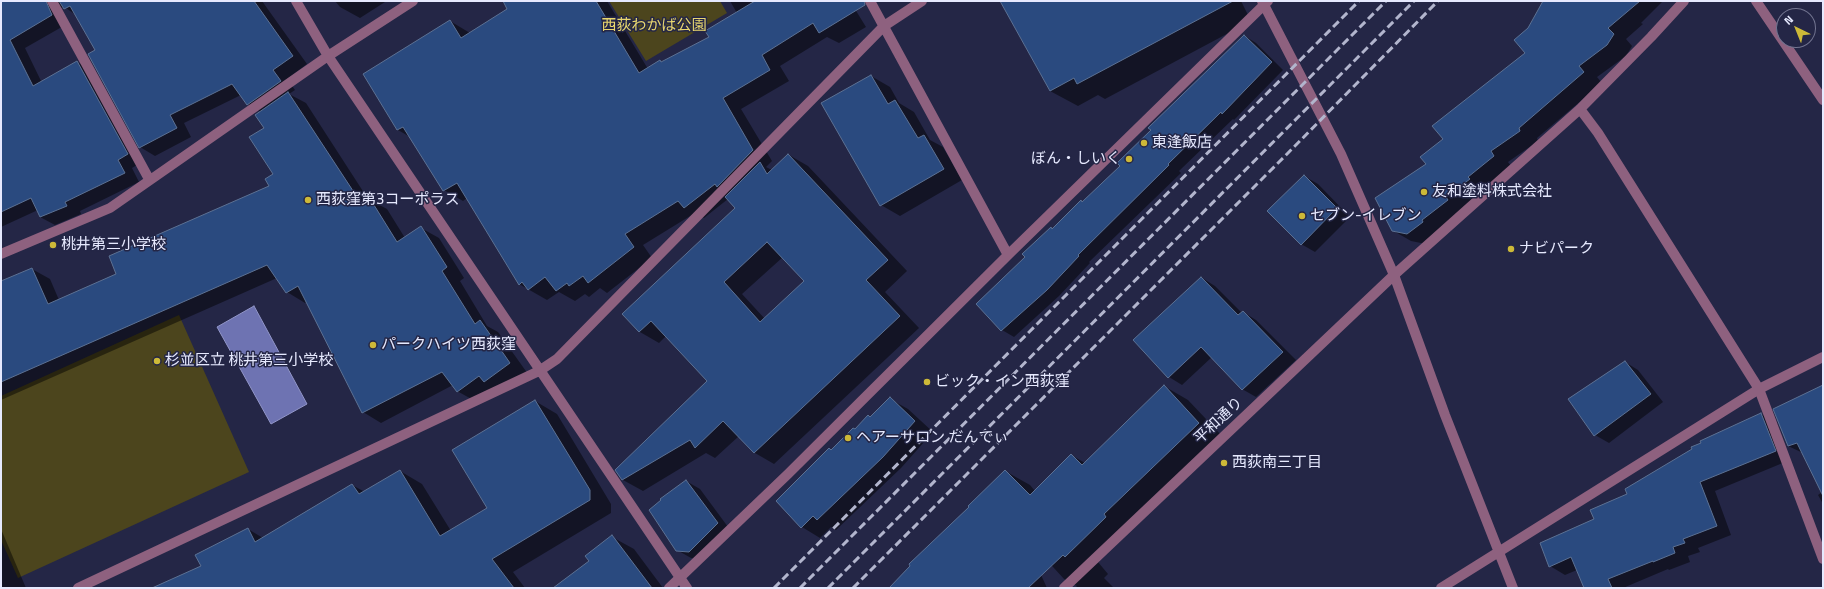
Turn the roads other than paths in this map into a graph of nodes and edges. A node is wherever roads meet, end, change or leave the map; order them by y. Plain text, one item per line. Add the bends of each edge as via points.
1 (52, 1) edge
2 (296, 1) edge
3 (413, 1) edge
4 (870, 1) edge
5 (922, 1) edge
6 (1684, 1) edge
7 (1756, 1) edge
8 (1265, 2) edge
9 (884, 26) junction
10 (328, 56) junction
11 (1823, 100) edge
12 (1580, 109) junction
13 (149, 179) junction
14 (1, 254) edge
15 (1008, 255) junction
16 (1394, 275) junction
17 (1823, 358) edge
18 (539, 371) junction
19 (1760, 388) junction
20 (1498, 553) junction
21 (1823, 559) edge
22 (679, 578) junction
23 (78, 588) edge
24 (669, 588) edge
25 (687, 588) edge
26 (1064, 588) edge
27 (1441, 588) edge
28 (1513, 588) edge

1 - 13 street
2 - 10 street
3 - 10 street
4 - 9 street
5 - 9 street
6 - 12 street, 平和通り
7 - 11 street
8 - 15 street
8 - 16 street via 1341,154
9 - 15 street
9 - 18 street via 557,359
10 - 13 street
10 - 18 street
12 - 16 street, 平和通り
12 - 19 street via 1598,133
13 - 14 street via 110,208
15 - 22 street via 788,474
16 - 20 street
16 - 26 street, 平和通り
17 - 19 street
18 - 22 street
18 - 23 street
19 - 20 street
19 - 21 street
20 - 27 street
20 - 28 street
22 - 24 street
22 - 25 street

